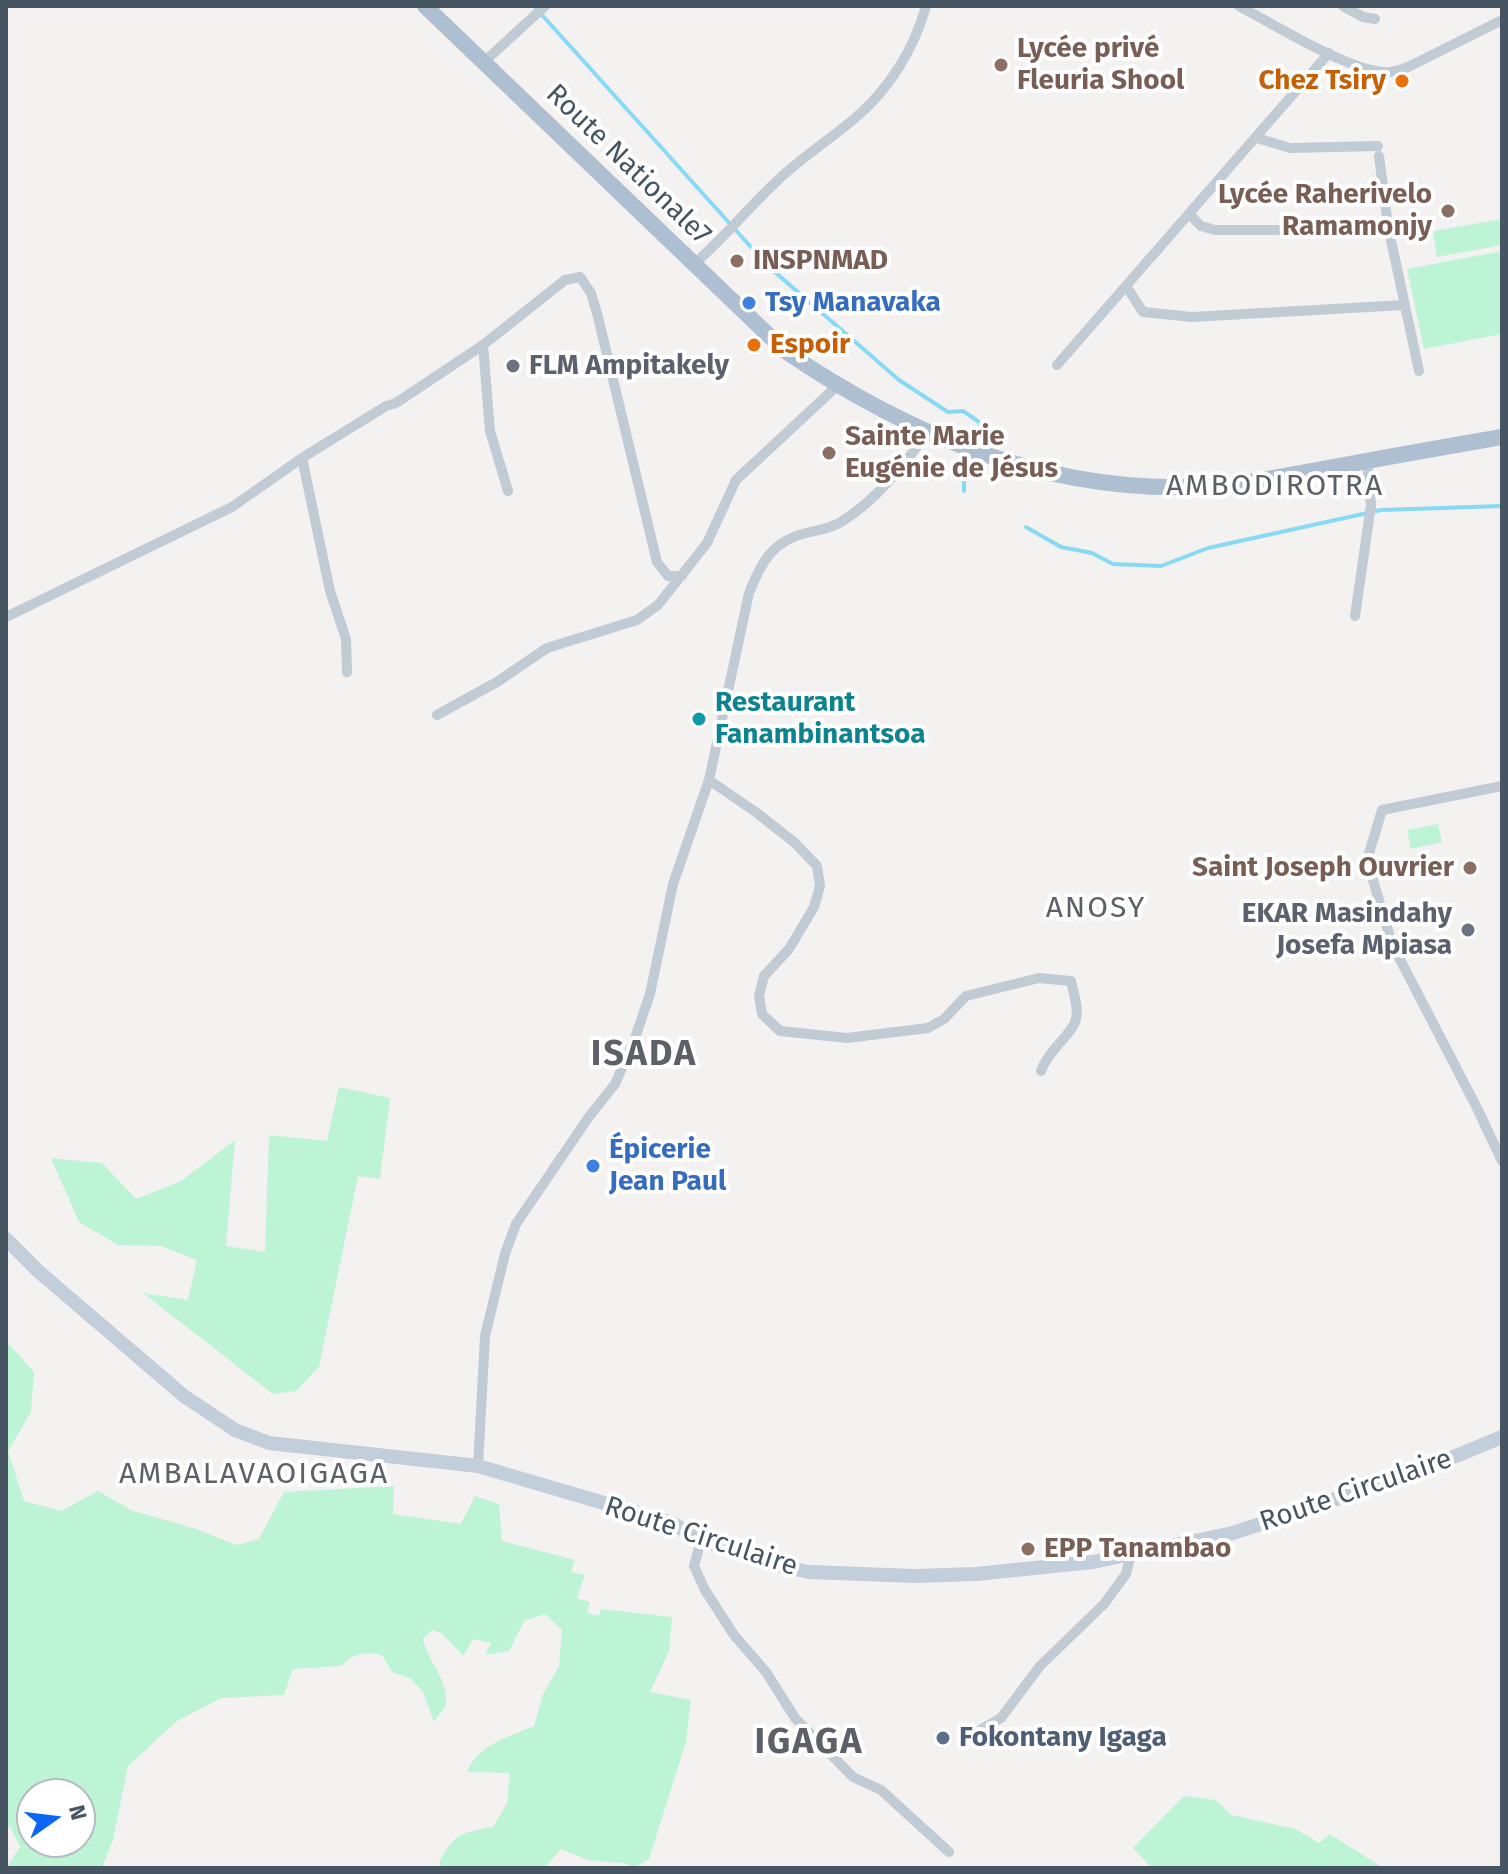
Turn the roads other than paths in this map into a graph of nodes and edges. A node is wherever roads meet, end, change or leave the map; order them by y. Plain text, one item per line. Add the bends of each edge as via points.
1 (425, 6) edge
2 (926, 6) edge
3 (1239, 6) edge
4 (1343, 6) edge
5 (542, 9) edge
6 (1375, 19) dead end
7 (1502, 20) edge
8 (1329, 53) junction
9 (484, 62) junction
10 (1257, 138) junction
11 (1189, 214) junction
12 (1388, 226) junction
13 (694, 264) junction
14 (1126, 286) junction
15 (1404, 305) junction
16 (483, 345) junction
17 (1057, 365) dead end
18 (1419, 371) dead end
19 (837, 386) junction
20 (927, 432) junction
21 (1502, 437) edge
22 (302, 458) junction
23 (1367, 461) junction
24 (508, 491) dead end
25 (682, 576) junction
26 (1355, 616) dead end
27 (6, 617) edge
28 (347, 672) dead end
29 (437, 715) dead end
30 (709, 780) junction
31 (1502, 786) edge
32 (1041, 1071) dead end
33 (1502, 1161) edge
34 (6, 1239) edge
35 (1502, 1437) edge
36 (478, 1466) junction
37 (701, 1540) junction
38 (1131, 1554) junction
39 (971, 1735) dead end
40 (949, 1852) dead end

1 - 9 main road, Route Nationale7
2 - 13 street via 906,58 879,95 778,180
3 - 8 street
4 - 6 street
5 - 9 street
7 - 8 street via 1395,72
8 - 10 street
9 - 13 main road, Route Nationale7
10 - 11 street
10 - 12 street via 1290,148 1379,151
11 - 12 street via 1215,230
11 - 14 street
12 - 15 street
13 - 19 main road, Route Nationale7 via 785,351
14 - 15 street via 1143,312 1192,317
14 - 17 street
15 - 18 street
16 - 22 street
16 - 24 street via 490,431
16 - 25 street via 565,280 580,277 598,317 657,562 668,576
19 - 20 main road, Route Nationale7
19 - 25 street via 736,480 707,543
20 - 23 main road, Route Nationale7 via 1039,470 1133,487 1248,483
20 - 30 street via 906,464 850,516 774,546 760,564 749,593
21 - 23 main road, Route Nationale7
22 - 27 street via 232,507
22 - 28 street via 330,591 346,639
23 - 26 street via 1371,505
25 - 29 street via 637,620 547,648
30 - 32 street via 769,822 817,866 820,886 814,907 789,949 764,976 759,996 762,1014 780,1031 847,1038 928,1028 966,996 1039,978 1071,981 1076,1021 1045,1058
30 - 36 street via 673,884 650,994 635,1038 615,1084 516,1224 505,1254 485,1336
31 - 33 street via 1382,810 1367,860 1392,944
34 - 36 street, Route Circulaire via 184,1396 235,1430 269,1443
35 - 38 street, Route Circulaire via 1281,1519
36 - 37 street, Route Circulaire via 672,1523
37 - 38 street, Route Circulaire via 809,1572 915,1576 976,1574
37 - 40 street via 694,1566 705,1590 795,1718 853,1777 881,1790
38 - 39 street via 1126,1574 1104,1604 1040,1666 1001,1718

